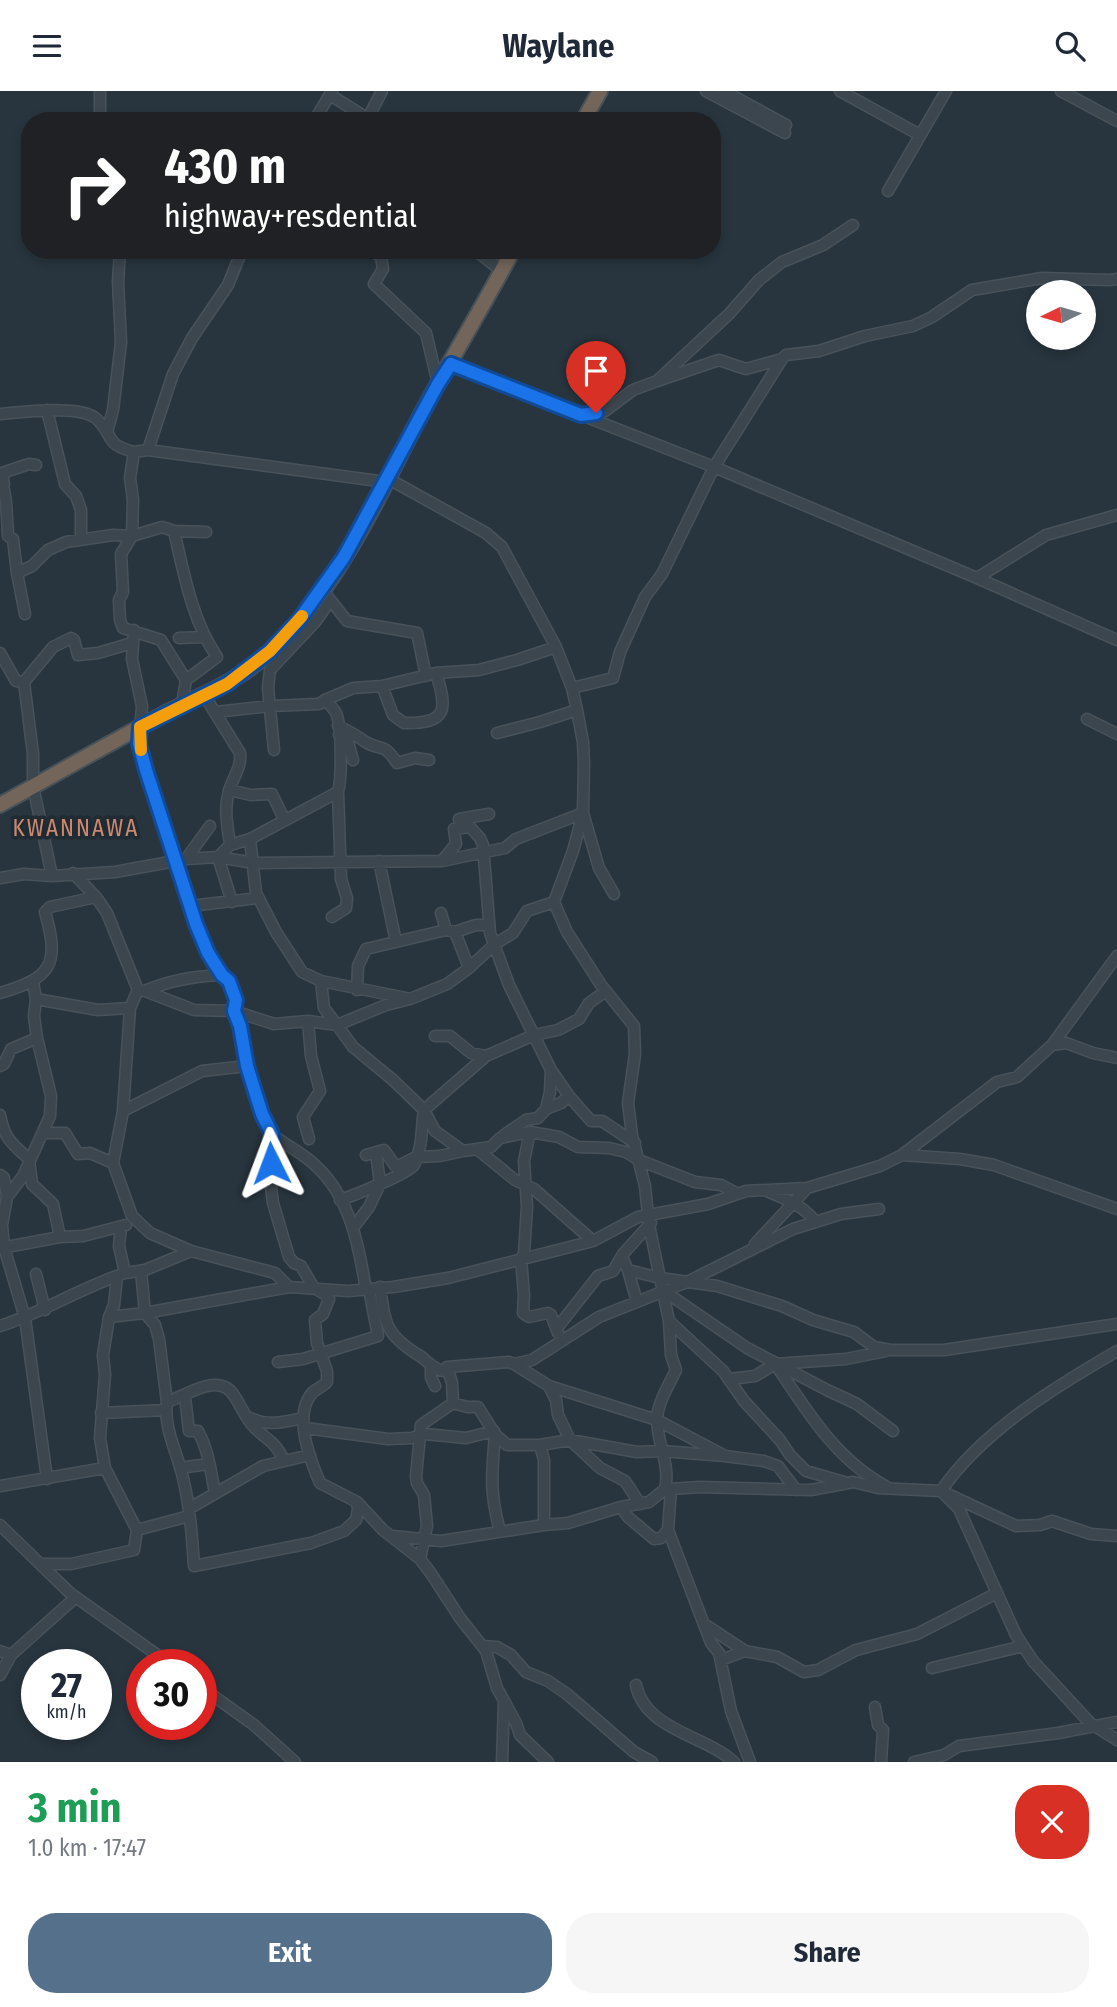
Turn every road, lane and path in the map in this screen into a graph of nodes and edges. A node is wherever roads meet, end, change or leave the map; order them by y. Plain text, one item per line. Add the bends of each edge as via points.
1 (100, 91) edge
2 (381, 91) edge
3 (600, 91) edge
4 (706, 91) edge
5 (724, 91) edge
6 (840, 91) edge
7 (946, 91) edge
8 (1061, 91) edge
9 (331, 93) edge
10 (100, 112) edge
11 (319, 112) edge
12 (358, 112) edge
13 (373, 112) edge
14 (588, 112) edge
15 (1117, 121) edge
16 (920, 135) junction
17 (888, 191) dead end
18 (853, 225) dead end
19 (119, 259) edge
20 (238, 259) edge
21 (381, 259) edge
22 (487, 259) edge
23 (508, 259) edge
24 (502, 271) junction
25 (1117, 279) edge
26 (782, 359) junction
27 (451, 364) junction
28 (657, 381) junction
29 (438, 384) junction
30 (47, 410) junction
31 (0, 414) edge
32 (581, 415) junction
33 (107, 432) junction
34 (116, 445) junction
35 (148, 450) junction
36 (134, 452) junction
37 (36, 465) dead end
38 (131, 466) junction
39 (714, 467) junction
40 (386, 480) junction
41 (2, 482) edge
42 (1117, 515) edge
43 (174, 531) junction
44 (206, 532) dead end
45 (132, 536) junction
46 (81, 539) junction
47 (17, 573) junction
48 (977, 578) junction
49 (325, 594) junction
50 (25, 614) dead end
51 (134, 630) junction
52 (203, 636) junction
53 (179, 638) dead end
54 (1117, 641) edge
55 (132, 643) junction
56 (556, 646) junction
57 (0, 653) edge
58 (431, 674) junction
59 (186, 680) junction
60 (24, 682) junction
61 (382, 686) junction
62 (572, 688) junction
63 (204, 695) junction
64 (326, 700) junction
65 (182, 704) junction
66 (270, 706) junction
67 (577, 710) junction
68 (216, 712) junction
69 (1087, 719) dead end
70 (140, 727) junction
71 (338, 730) junction
72 (497, 733) dead end
73 (1117, 734) edge
74 (274, 750) dead end
75 (353, 760) dead end
76 (429, 760) dead end
77 (33, 786) junction
78 (229, 790) junction
79 (338, 792) junction
80 (0, 805) edge
81 (583, 813) junction
82 (489, 814) dead end
83 (284, 819) junction
84 (210, 826) dead end
85 (461, 827) junction
86 (250, 839) junction
87 (230, 845) junction
88 (483, 852) junction
89 (218, 857) junction
90 (181, 860) junction
91 (379, 861) junction
92 (442, 861) junction
93 (341, 862) junction
94 (254, 863) junction
95 (72, 873) junction
96 (52, 876) junction
97 (0, 878) edge
98 (614, 894) dead end
99 (96, 897) junction
100 (258, 898) junction
101 (232, 902) junction
102 (554, 902) junction
103 (190, 906) junction
104 (441, 913) dead end
105 (332, 917) dead end
106 (489, 925) junction
107 (451, 931) junction
108 (396, 942) junction
109 (495, 944) junction
110 (1117, 956) edge
111 (469, 968) junction
112 (222, 975) junction
113 (321, 981) junction
114 (33, 982) junction
115 (141, 990) junction
116 (357, 990) junction
117 (606, 991) junction
118 (0, 993) edge
119 (36, 999) junction
120 (410, 999) junction
121 (130, 1008) junction
122 (234, 1011) junction
123 (308, 1021) junction
124 (337, 1025) junction
125 (534, 1035) junction
126 (435, 1036) dead end
127 (37, 1038) junction
128 (1052, 1045) junction
129 (486, 1056) junction
130 (1117, 1058) edge
131 (0, 1066) edge
132 (247, 1066) junction
133 (551, 1070) junction
134 (569, 1096) junction
135 (546, 1109) junction
136 (425, 1110) junction
137 (123, 1111) junction
138 (0, 1121) edge
139 (530, 1132) junction
140 (44, 1133) junction
141 (272, 1134) junction
142 (500, 1138) junction
143 (309, 1139) dead end
144 (636, 1144) junction
145 (478, 1150) junction
146 (463, 1151) junction
147 (902, 1155) junction
148 (416, 1157) junction
149 (29, 1159) junction
150 (639, 1160) junction
151 (113, 1163) junction
152 (0, 1175) edge
153 (380, 1184) junction
154 (526, 1186) junction
155 (807, 1188) junction
156 (764, 1191) junction
157 (736, 1193) junction
158 (7, 1197) junction
159 (340, 1200) junction
160 (793, 1202) junction
161 (878, 1209) dead end
162 (1117, 1209) edge
163 (649, 1220) junction
164 (815, 1221) junction
165 (137, 1222) junction
166 (121, 1227) junction
167 (353, 1228) junction
168 (60, 1237) junction
169 (593, 1241) junction
170 (2, 1248) edge
171 (751, 1249) junction
172 (191, 1251) junction
173 (622, 1257) junction
174 (521, 1259) junction
175 (628, 1270) junction
176 (141, 1271) junction
177 (36, 1274) dead end
178 (121, 1274) junction
179 (660, 1278) junction
180 (687, 1282) junction
181 (289, 1287) junction
182 (314, 1288) junction
183 (372, 1288) junction
184 (664, 1291) junction
185 (637, 1302) junction
186 (45, 1310) junction
187 (145, 1313) junction
188 (109, 1317) junction
189 (25, 1318) junction
190 (669, 1321) junction
191 (1117, 1324) edge
192 (0, 1326) edge
193 (557, 1328) junction
194 (560, 1340) junction
195 (890, 1350) junction
196 (1117, 1351) edge
197 (320, 1353) junction
198 (278, 1362) dead end
199 (514, 1364) junction
200 (775, 1364) junction
201 (431, 1367) junction
202 (447, 1367) junction
203 (730, 1379) junction
204 (435, 1386) dead end
205 (550, 1386) junction
206 (185, 1397) junction
207 (453, 1403) junction
208 (166, 1406) junction
209 (101, 1413) junction
210 (247, 1416) junction
211 (657, 1420) junction
212 (304, 1423) junction
213 (893, 1431) dead end
214 (494, 1432) junction
215 (419, 1436) junction
216 (570, 1440) junction
217 (540, 1445) junction
218 (662, 1451) junction
219 (310, 1455) junction
220 (725, 1456) junction
221 (284, 1460) junction
222 (208, 1464) junction
223 (105, 1468) junction
224 (180, 1468) junction
225 (47, 1479) junction
226 (848, 1483) junction
227 (0, 1486) edge
228 (668, 1489) junction
229 (890, 1489) junction
230 (796, 1490) junction
231 (941, 1491) junction
232 (215, 1492) junction
233 (357, 1502) junction
234 (640, 1504) junction
235 (621, 1507) junction
236 (189, 1512) junction
237 (0, 1525) edge
238 (544, 1525) junction
239 (137, 1530) junction
240 (668, 1530) junction
241 (500, 1531) junction
242 (391, 1536) junction
243 (1117, 1536) edge
244 (424, 1540) junction
245 (420, 1559) junction
246 (40, 1564) junction
247 (998, 1593) junction
248 (76, 1597) junction
249 (704, 1623) junction
250 (482, 1646) junction
251 (1023, 1646) junction
252 (149, 1649) edge
253 (0, 1651) edge
254 (745, 1651) junction
255 (11, 1655) junction
256 (721, 1660) junction
257 (932, 1668) dead end
258 (0, 1675) edge
259 (636, 1685) dead end
260 (217, 1698) edge
261 (504, 1703) junction
262 (875, 1707) dead end
263 (1117, 1721) edge
264 (1095, 1726) junction
265 (1117, 1740) edge
266 (295, 1762) edge
267 (502, 1762) edge
268 (548, 1762) edge
269 (652, 1762) edge
270 (734, 1762) edge
271 (750, 1762) edge
272 (881, 1762) edge
273 (914, 1762) edge

1 - 10 street
2 - 13 street
3 - 14 highway
4 - 5 street via 786,129
6 - 16 street
7 - 16 street
8 - 15 street
9 - 11 street
9 - 12 street
16 - 17 street
18 - 28 street via 774,268
19 - 33 street via 121,342
20 - 35 street via 228,285 173,374
21 - 29 street via 383,269 374,284 426,333
22 - 24 street
23 - 24 highway
24 - 27 highway
25 - 26 street via 1042,278 972,290 913,326
26 - 28 street via 747,369 719,360
26 - 39 street
27 - 29 highway
27 - 32 street
28 - 32 street via 634,390 605,411
29 - 40 highway
30 - 31 street
30 - 33 street via 92,416
30 - 46 street via 65,484 81,510
32 - 39 street
33 - 34 street
34 - 36 street
34 - 38 street
35 - 36 street
35 - 40 street
36 - 38 street
37 - 41 street via 2,473
38 - 45 street
39 - 48 street
39 - 62 street via 662,575 645,597 612,678
40 - 49 highway
40 - 56 street via 486,533 502,547
41 - 47 street
42 - 48 street via 1046,535
43 - 44 street
43 - 45 street via 162,527
43 - 52 street
45 - 46 street
45 - 51 street via 121,554 123,592 119,600 123,628
46 - 47 street via 48,550
47 - 50 street
48 - 54 street
49 - 58 street via 348,621 417,633
49 - 63 highway via 270,651 227,684
49 - 66 street via 325,608 316,621 270,670
51 - 55 street
51 - 59 street via 161,640
52 - 53 street
52 - 59 street via 217,657
55 - 60 street via 78,655 71,638 53,647
55 - 70 street via 142,706
56 - 58 street via 479,670
56 - 62 street
57 - 60 street via 11,675
58 - 61 street
58 - 61 street via 442,692 443,710 430,720 404,723 393,715
59 - 65 street
60 - 77 street
61 - 64 street via 353,688
62 - 67 street
63 - 65 highway
63 - 68 street
64 - 66 street
64 - 71 street via 336,712
65 - 70 highway
66 - 68 street
66 - 74 street
67 - 72 street
67 - 81 street via 583,742
68 - 78 street via 242,763
69 - 73 street
70 - 77 highway
70 - 90 street via 139,744
71 - 75 street via 346,734
71 - 76 street via 379,745 397,763
71 - 79 street
77 - 80 highway
77 - 96 street
78 - 83 street via 272,794
78 - 87 street
79 - 83 street
79 - 93 street
81 - 88 street via 516,839 505,848
81 - 98 street via 599,869
81 - 102 street
82 - 85 street via 458,819
83 - 86 street
84 - 90 street
85 - 88 street via 470,827 480,838
85 - 92 street via 454,829 456,844
86 - 87 street
86 - 94 street
87 - 89 street
88 - 92 street
88 - 106 street
89 - 90 street
89 - 94 street
89 - 101 street
90 - 95 street via 115,872
90 - 103 street
91 - 92 street
91 - 93 street
91 - 108 street
93 - 94 street
93 - 105 street via 346,908
94 - 100 street
95 - 96 street
95 - 99 street
96 - 97 street
99 - 114 street via 45,912 52,956 49,967
99 - 115 street
100 - 101 street
100 - 113 street via 286,951 302,972
101 - 103 street
102 - 109 street via 527,911 513,933
102 - 117 street via 567,932
103 - 112 street
104 - 107 street
106 - 107 street
106 - 109 street
107 - 108 street
107 - 111 street
108 - 116 street via 366,949 358,966
109 - 111 street
109 - 125 street
110 - 128 street
111 - 120 street via 447,984
112 - 115 street via 197,975
112 - 122 street via 236,1000
113 - 116 street
113 - 124 street via 324,1008
114 - 118 street
114 - 119 street
115 - 121 street
115 - 122 street via 194,1010
116 - 120 street
117 - 125 street via 589,1003 579,1019
117 - 144 street via 634,1026 628,1103
119 - 121 street via 98,1010
119 - 127 street
120 - 124 street
121 - 137 street
122 - 123 street via 274,1024
122 - 132 street
123 - 124 street
123 - 143 street via 320,1091 303,1117
124 - 136 street via 353,1047
125 - 129 street
125 - 133 street
126 - 129 street via 450,1036 471,1053
127 - 131 street via 11,1049
127 - 140 street via 51,1096
128 - 130 street via 1066,1043
128 - 147 street via 1017,1077 997,1082
129 - 136 street
132 - 137 street via 202,1070
132 - 141 street
133 - 134 street
133 - 135 street
134 - 135 street
134 - 144 street via 583,1115 602,1121
135 - 142 street
136 - 146 street via 435,1131
136 - 148 street
137 - 151 street
138 - 149 street via 8,1140
139 - 142 street
139 - 150 street via 559,1137 578,1147 626,1152
139 - 154 street via 524,1161
140 - 149 street
140 - 151 street via 65,1133 78,1154 90,1153
141 - 159 street via 318,1168
141 - 182 street via 273,1203 289,1257 302,1266
142 - 145 street via 491,1147
144 - 150 street
145 - 146 street
145 - 154 street
146 - 148 street
147 - 155 street
147 - 162 street via 994,1165
148 - 153 street via 414,1166 404,1174
148 - 153 street via 396,1167 384,1150 371,1154
149 - 158 street
149 - 168 street via 32,1184 53,1204
150 - 157 street
150 - 163 street
151 - 165 street
152 - 158 street
153 - 159 street
153 - 167 street
154 - 169 street
154 - 174 street
155 - 156 street
155 - 160 street
156 - 157 street
156 - 160 street
157 - 163 street
158 - 170 street
159 - 167 street
160 - 164 street
160 - 171 street
161 - 164 street
163 - 169 street via 638,1217
163 - 173 street
163 - 179 street
164 - 171 street
165 - 166 street
165 - 172 street via 150,1233
166 - 168 street
166 - 178 street
167 - 183 street
168 - 170 street
169 - 174 street
170 - 189 street
171 - 180 street
172 - 176 street
172 - 181 street via 275,1273
173 - 175 street
173 - 193 street via 613,1271 598,1276
174 - 183 street via 448,1278
174 - 193 street via 523,1313 529,1317 548,1313
175 - 179 street
175 - 185 street
176 - 178 street
176 - 187 street
177 - 186 street
178 - 186 street via 85,1287
178 - 188 street
179 - 180 street
179 - 184 street
180 - 184 street
180 - 195 street via 782,1306
181 - 182 street
181 - 187 street
182 - 183 street
182 - 197 street via 329,1299 315,1320
183 - 197 street via 378,1336
183 - 201 street via 394,1336
184 - 185 street
184 - 190 street
184 - 200 street
185 - 194 street
186 - 189 street
187 - 188 street
187 - 208 street via 159,1339
188 - 209 street
189 - 192 street
189 - 225 street
190 - 203 street
190 - 211 street via 676,1370
191 - 195 street via 944,1350
193 - 194 street
194 - 199 street via 532,1360
195 - 200 street via 846,1359
196 - 231 street via 987,1438
197 - 198 street
197 - 212 street via 327,1383 313,1392
199 - 202 street
199 - 205 street
200 - 203 street via 755,1375
200 - 213 street via 857,1403
200 - 229 street via 841,1453
201 - 202 street via 443,1371
201 - 204 street
202 - 207 street
203 - 226 street via 806,1471
205 - 211 street
205 - 216 street
206 - 208 street
206 - 210 street via 195,1389 224,1387
206 - 222 street via 189,1431 198,1431 209,1450
207 - 214 street via 478,1407
207 - 215 street via 421,1425
208 - 209 street
208 - 224 street
209 - 223 street
210 - 212 street via 274,1424
210 - 221 street via 254,1428 272,1440
211 - 218 street
211 - 220 street
212 - 215 street via 388,1439
212 - 219 street
214 - 215 street via 466,1438
214 - 217 street via 507,1444
214 - 241 street via 491,1487
215 - 244 street via 416,1476 424,1495
216 - 217 street
216 - 218 street via 637,1452
216 - 234 street via 600,1468 625,1481
217 - 238 street
218 - 220 street
218 - 228 street
219 - 221 street
219 - 233 street via 320,1483
220 - 230 street via 778,1466
221 - 232 street via 254,1470
222 - 224 street
222 - 232 street
223 - 225 street
223 - 239 street
224 - 236 street
225 - 227 street
226 - 229 street
226 - 230 street
228 - 230 street
228 - 234 street
228 - 240 street
229 - 231 street
231 - 243 street via 1016,1526 1052,1521 1091,1534
231 - 247 street via 959,1509
232 - 236 street
233 - 236 street via 356,1520 344,1531 311,1543 194,1566
233 - 242 street
234 - 235 street
235 - 238 street via 568,1523
235 - 240 street via 654,1539
236 - 239 street
237 - 246 street
238 - 241 street
239 - 246 street via 134,1550 72,1564
240 - 249 street
241 - 244 street
242 - 244 street
242 - 245 street
244 - 245 street
245 - 250 street
246 - 248 street
247 - 251 street
247 - 254 street via 917,1634 856,1650 818,1670 804,1672 777,1657
248 - 252 street
248 - 255 street
249 - 254 street
249 - 256 street
250 - 261 street
250 - 269 street via 511,1655 526,1672 567,1694
251 - 257 street
251 - 264 street via 1056,1689
253 - 255 street
254 - 256 street
255 - 258 street
256 - 271 street
259 - 270 street via 638,1696 671,1729 701,1740
260 - 266 street
261 - 267 street
261 - 268 street via 520,1735
262 - 272 street via 883,1730
263 - 264 street
264 - 265 street
264 - 273 street via 959,1746

